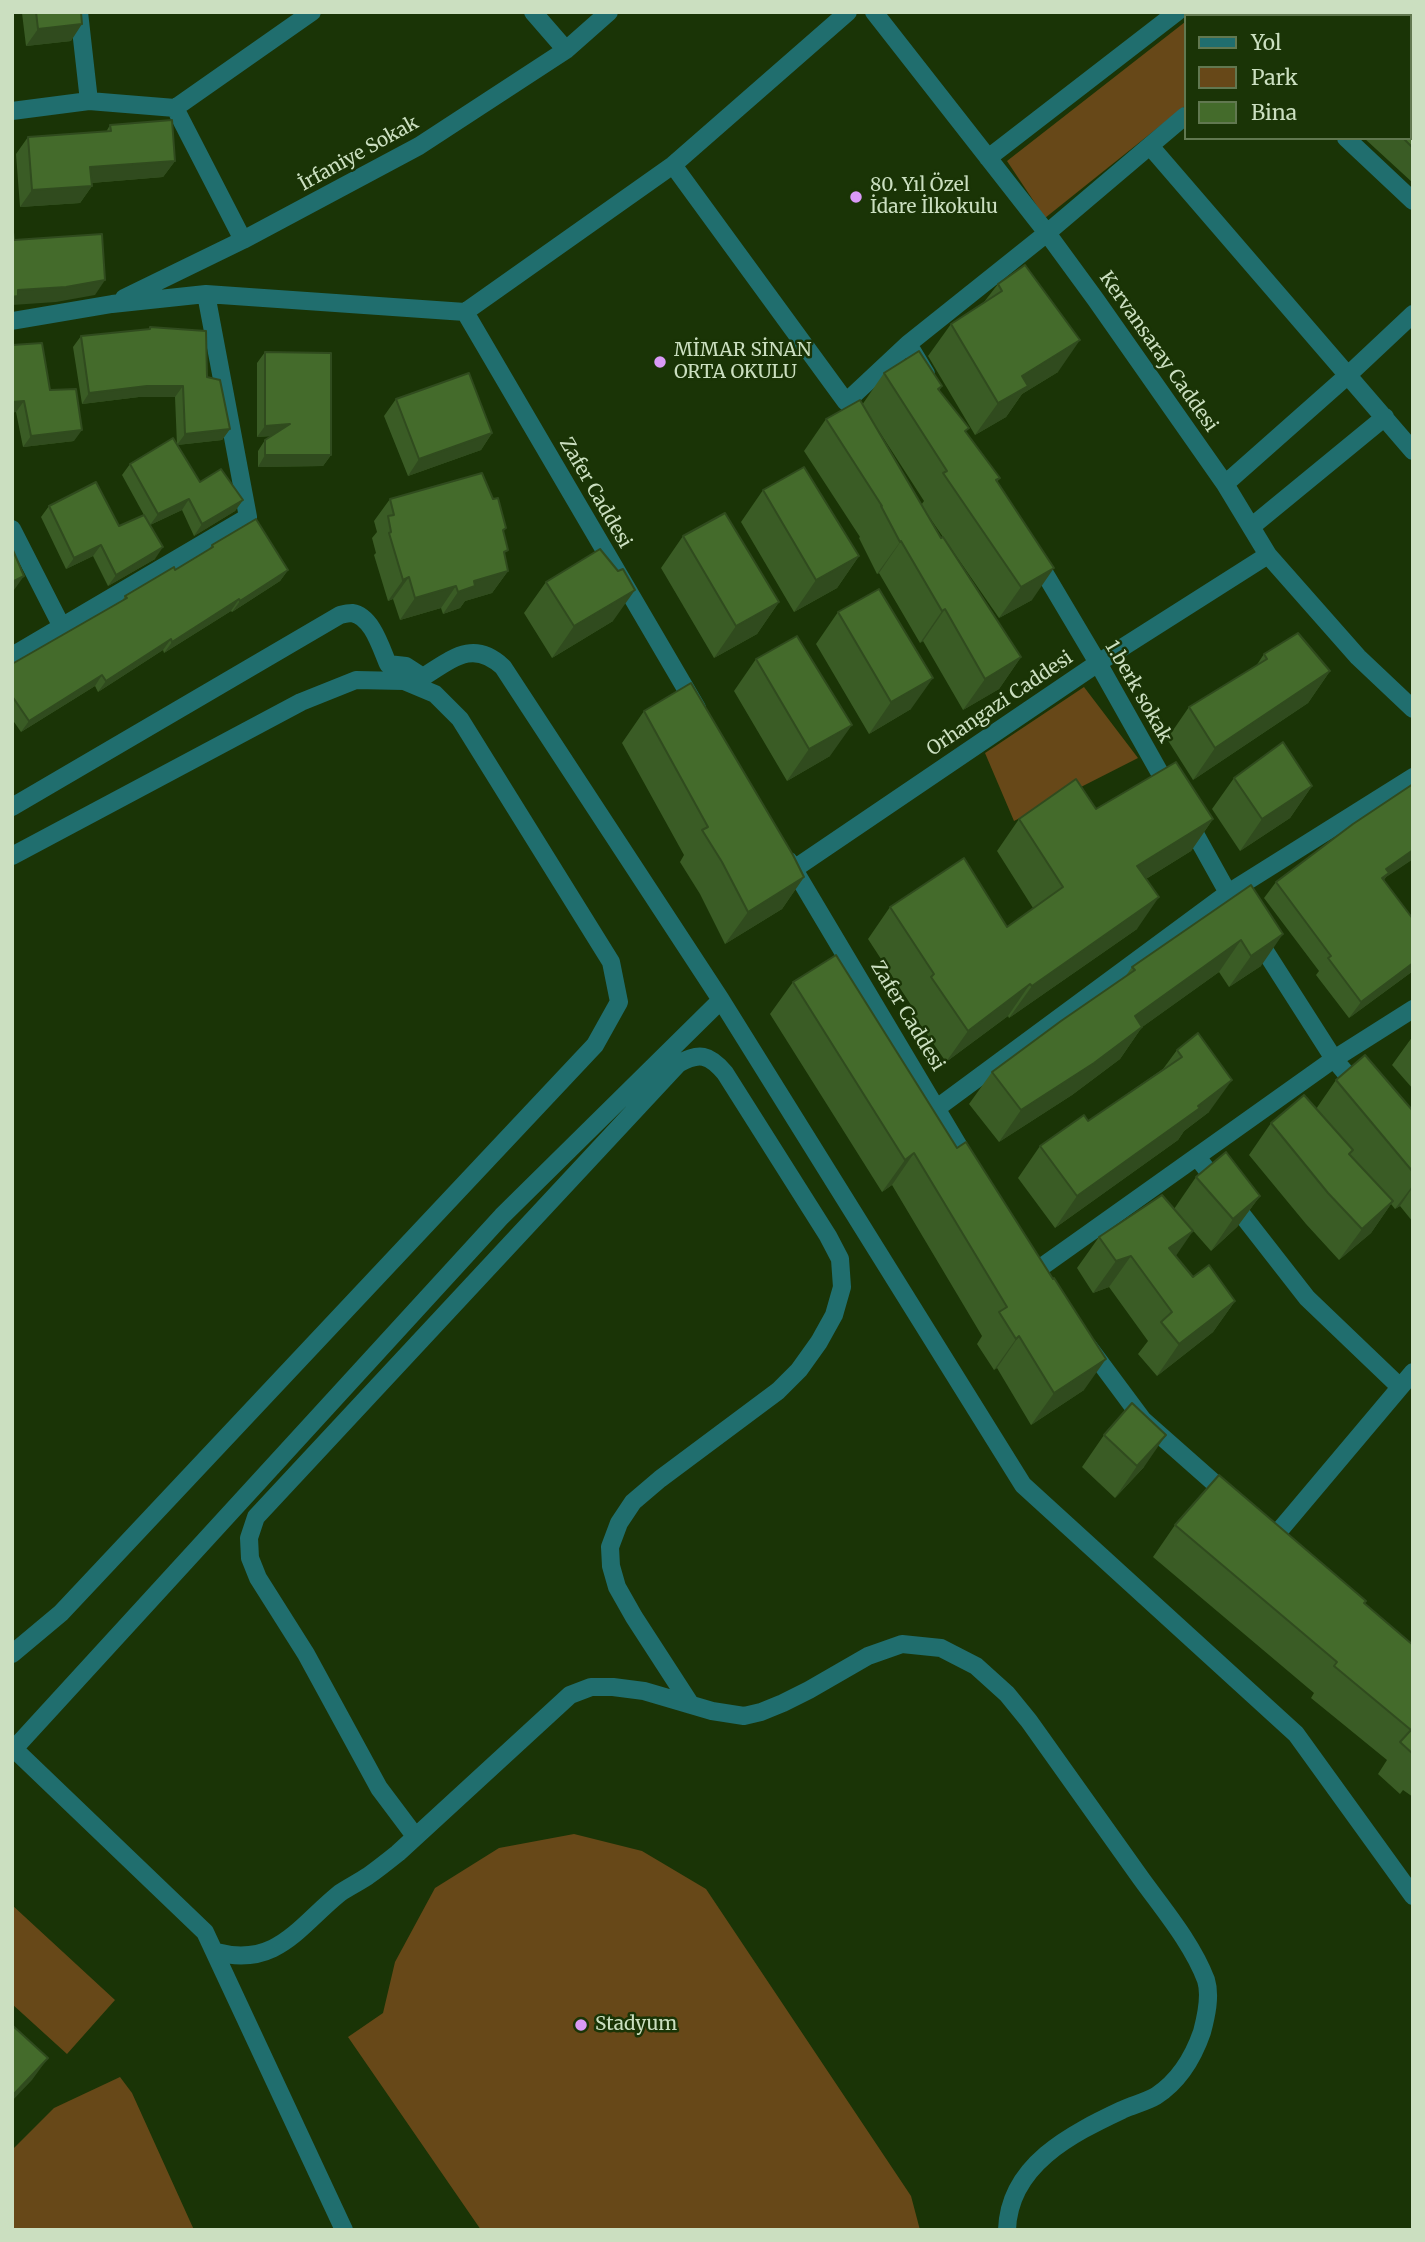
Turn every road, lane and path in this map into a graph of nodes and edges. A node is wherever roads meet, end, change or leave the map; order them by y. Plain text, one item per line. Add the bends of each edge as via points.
1 (79, 12) edge
2 (312, 12) edge
3 (533, 12) edge
4 (609, 12) edge
5 (848, 12) edge
6 (874, 12) edge
7 (1177, 12) edge
8 (566, 50) junction
9 (89, 101) junction
10 (175, 108) junction
11 (12, 111) edge
12 (1184, 117) edge
13 (1348, 140) edge
14 (1150, 146) junction
15 (988, 158) junction
16 (673, 165) junction
17 (1413, 201) edge
18 (1047, 233) junction
19 (243, 240) junction
20 (206, 294) junction
21 (112, 304) junction
22 (465, 312) junction
23 (1413, 313) edge
24 (12, 321) edge
25 (908, 344) junction
26 (1347, 376) junction
27 (936, 391) edge
28 (1385, 417) junction
29 (1413, 451) edge
30 (1225, 484) junction
31 (1251, 527) junction
32 (12, 529) edge
33 (1028, 545) edge
34 (1268, 555) junction
35 (62, 627) junction
36 (12, 656) edge
37 (1098, 663) junction
38 (1413, 709) edge
39 (704, 718) edge
40 (1413, 776) edge
41 (12, 807) edge
42 (780, 846) edge
43 (12, 856) edge
44 (794, 869) junction
45 (1228, 893) junction
46 (721, 1000) junction
47 (1413, 1009) edge
48 (1334, 1059) junction
49 (1369, 1100) edge
50 (937, 1108) junction
51 (1197, 1157) junction
52 (978, 1179) edge
53 (1033, 1273) edge
54 (1080, 1336) edge
55 (1413, 1372) edge
56 (1400, 1387) junction
57 (1244, 1510) edge
58 (1274, 1537) edge
59 (12, 1654) edge
60 (691, 1705) junction
61 (13, 1749) edge
62 (415, 1836) junction
63 (1413, 1896) edge
64 (216, 1952) junction
65 (344, 2230) edge
66 (1007, 2230) edge

1 - 9 street
2 - 10 street
3 - 8 street
4 - 8 street, İrfaniye Sokak
5 - 16 street
6 - 15 street, Kervansaray Caddesi
7 - 15 street
8 - 19 street, İrfaniye Sokak via 419,146
9 - 10 street
9 - 11 street
10 - 19 street
12 - 14 street
13 - 17 street
14 - 18 street
14 - 26 street
15 - 18 street, Kervansaray Caddesi
16 - 22 street
16 - 25 street via 846,402
18 - 25 street
18 - 30 street, Kervansaray Caddesi
19 - 21 street, İrfaniye Sokak
20 - 21 street
20 - 22 street
20 - 35 street via 248,517
21 - 24 street
22 - 39 street, Zafer Caddesi
23 - 26 street
25 - 27 street
26 - 28 street
26 - 30 street
28 - 29 street
28 - 31 street
30 - 31 street, Kervansaray Caddesi
31 - 34 street, Kervansaray Caddesi
32 - 35 street
33 - 37 street, 1.berk sokak
34 - 37 street, Orhangazi Caddesi
34 - 38 street, Kervansaray Caddesi via 1358,657
35 - 36 street
37 - 44 street, Orhangazi Caddesi
37 - 45 street, 1.berk sokak
40 - 45 street
41 - 46 street via 330,620 354,613 373,631 388,664 406,666 423,677 457,656 473,652 492,656 503,667
42 - 44 street, Zafer Caddesi
43 - 59 street via 301,702 356,680 404,681 435,694 460,719 611,962 619,1002 595,1045 61,1613
44 - 50 street, Zafer Caddesi
45 - 48 street, 1.berk sokak
45 - 50 street
46 - 61 street via 502,1216
46 - 63 street via 1023,1485 1296,1734
47 - 48 street
48 - 49 street, 1.berk sokak
48 - 51 street
50 - 52 street, Zafer Caddesi
51 - 53 street
51 - 56 street via 1307,1298
54 - 57 street via 1143,1420
55 - 56 street
56 - 58 street
60 - 62 street via 613,1687 570,1695
60 - 62 street via 617,1587 610,1547 633,1502 799,1370 834,1315 842,1287 840,1259 828,1236 725,1073 707,1057 699,1056 678,1065 256,1517 249,1538 258,1578 306,1654 379,1788
60 - 66 street via 744,1716 761,1712 868,1656 902,1644 941,1648 976,1665 1029,1721 1188,1947 1207,1982 1207,2014 1196,2050 1180,2074 1155,2096 1052,2147 1016,2191
61 - 64 street via 205,1931
62 - 64 street via 274,1949 251,1955
64 - 65 street

